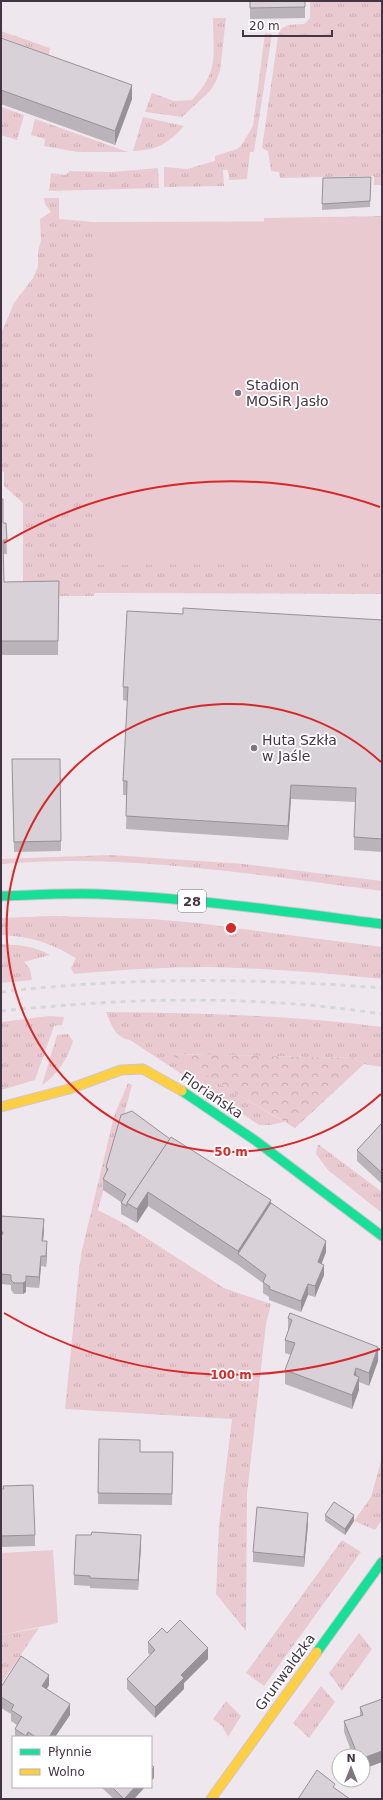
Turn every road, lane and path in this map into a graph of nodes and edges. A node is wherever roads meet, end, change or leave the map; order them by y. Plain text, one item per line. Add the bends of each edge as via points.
1 (1, 896) edge
2 (382, 924) edge
3 (1, 1107) edge
4 (382, 1236) edge
5 (382, 1562) edge
6 (211, 1799) edge

1 - 2 street, 28 via 96,893 177,899
3 - 4 street, Floriańska via 69,1089 121,1070 143,1069 175,1087 256,1141
5 - 6 street, Grunwaldzka

